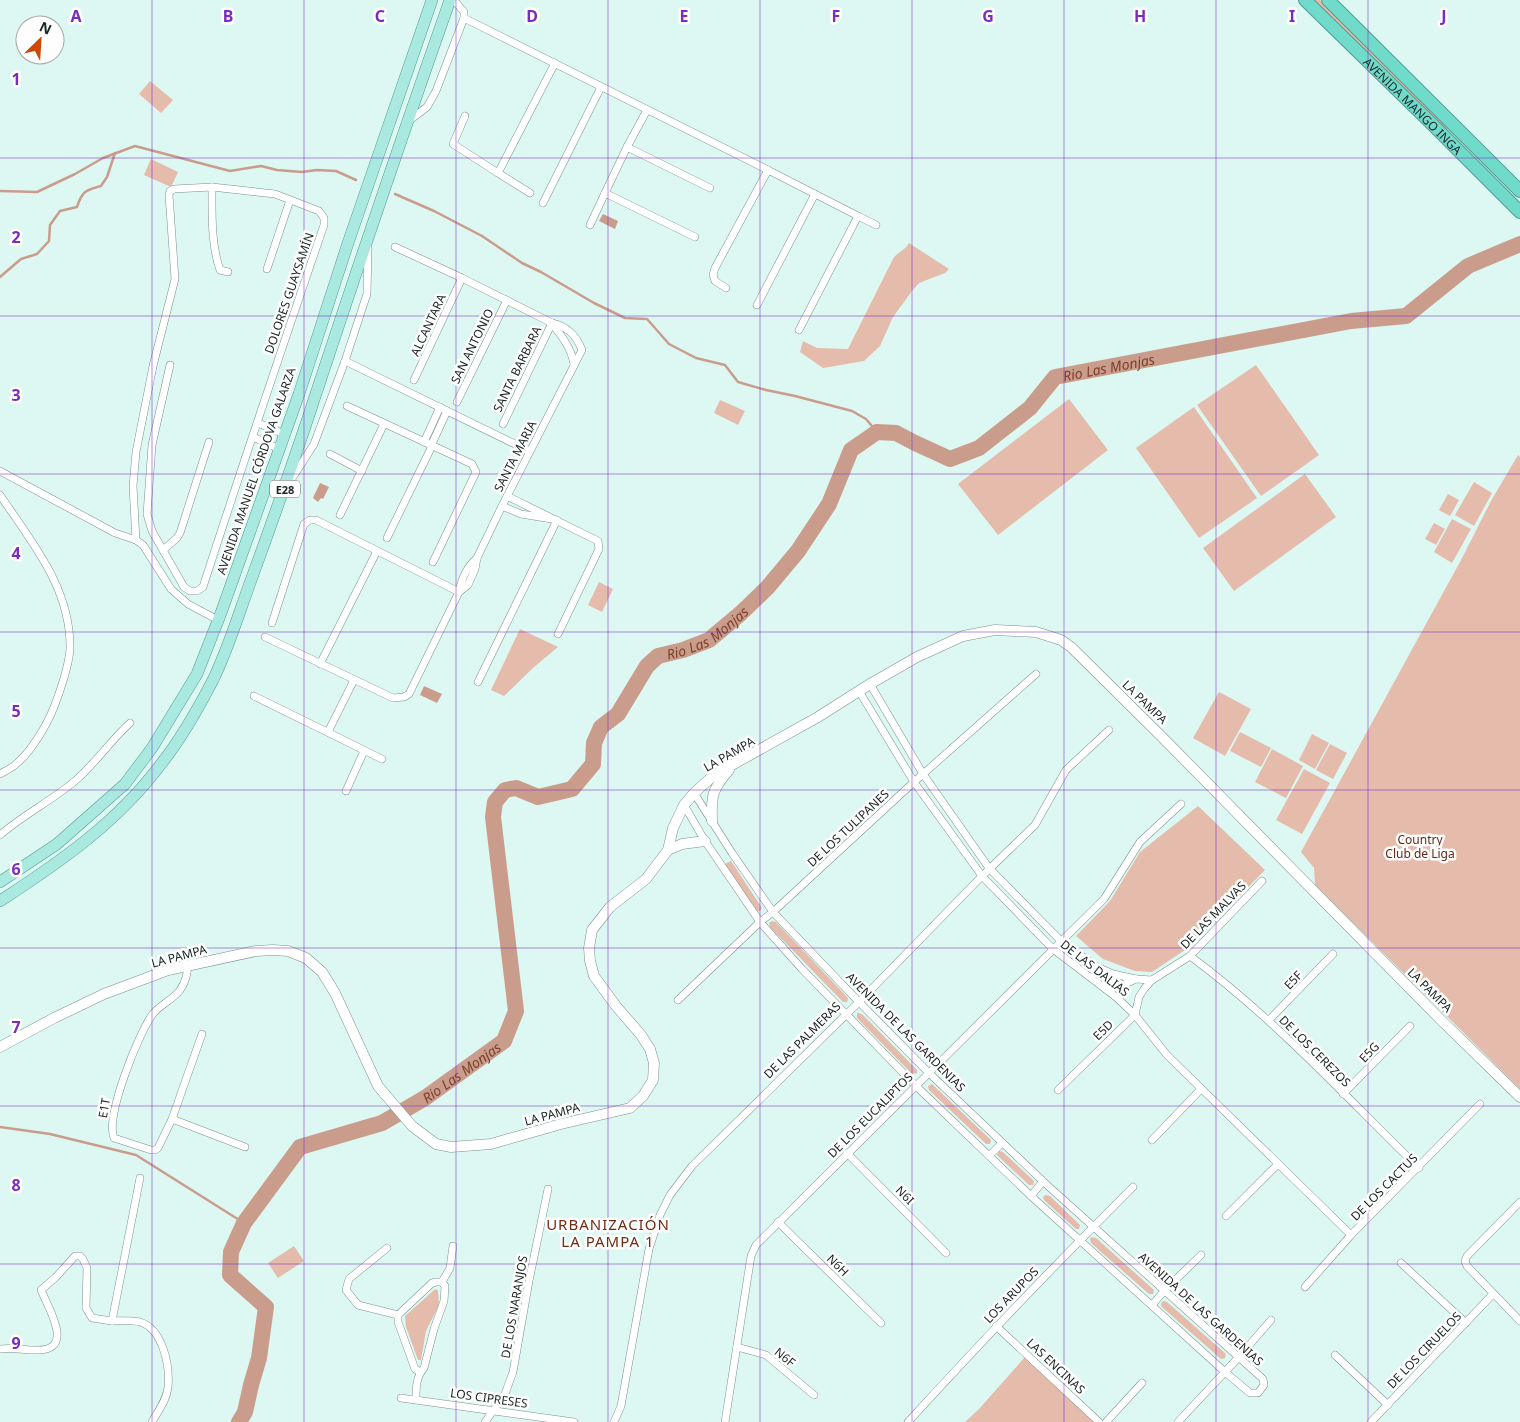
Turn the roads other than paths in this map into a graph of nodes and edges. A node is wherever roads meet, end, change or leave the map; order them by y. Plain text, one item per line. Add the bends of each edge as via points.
1 (432, 0) edge
2 (452, 0) edge
3 (1306, 0) edge
4 (1328, 0) edge
5 (464, 18) junction
6 (555, 63) junction
7 (601, 87) junction
8 (647, 110) junction
9 (465, 116) dead end
10 (409, 120) junction
11 (628, 147) junction
12 (768, 170) junction
13 (498, 173) junction
14 (212, 187) junction
15 (710, 188) dead end
16 (1520, 191) edge
17 (530, 193) dead end
18 (605, 193) junction
19 (815, 194) junction
20 (290, 200) junction
21 (543, 203) dead end
22 (1520, 212) edge
23 (858, 216) junction
24 (876, 224) dead end
25 (590, 225) dead end
26 (695, 237) dead end
27 (368, 238) junction
28 (395, 247) dead end
29 (267, 269) dead end
30 (228, 272) dead end
31 (462, 278) junction
32 (726, 288) dead end
33 (507, 300) junction
34 (757, 305) dead end
35 (552, 323) junction
36 (799, 330) dead end
37 (345, 361) junction
38 (170, 365) dead end
39 (574, 365) junction
40 (414, 380) dead end
41 (457, 402) dead end
42 (347, 406) dead end
43 (444, 409) junction
44 (258, 423) junction
45 (384, 424) junction
46 (503, 424) dead end
47 (284, 434) junction
48 (253, 437) junction
49 (209, 442) dead end
50 (424, 442) junction
51 (432, 446) junction
52 (279, 448) junction
53 (530, 451) junction
54 (330, 454) dead end
55 (362, 470) junction
56 (0, 471) edge
57 (284, 491) junction
58 (0, 495) edge
59 (507, 496) junction
60 (502, 506) junction
61 (340, 514) dead end
62 (557, 520) junction
63 (387, 538) dead end
64 (136, 540) junction
65 (163, 550) junction
66 (377, 550) junction
67 (433, 562) dead end
68 (459, 592) junction
69 (218, 620) junction
70 (272, 623) dead end
71 (558, 634) dead end
72 (265, 637) dead end
73 (320, 664) junction
74 (1036, 674) dead end
75 (354, 680) junction
76 (478, 682) dead end
77 (870, 684) junction
78 (859, 691) junction
79 (254, 696) dead end
80 (130, 723) dead end
81 (1109, 730) dead end
82 (328, 732) junction
83 (364, 751) junction
84 (382, 759) dead end
85 (732, 766) junction
86 (0, 774) edge
87 (923, 774) junction
88 (914, 782) junction
89 (346, 791) dead end
90 (694, 793) junction
91 (1181, 804) dead end
92 (684, 805) junction
93 (712, 821) junction
94 (0, 835) edge
95 (705, 842) junction
96 (668, 850) junction
97 (989, 868) junction
98 (982, 876) junction
99 (1262, 881) dead end
100 (0, 882) edge
101 (0, 901) edge
102 (773, 912) junction
103 (760, 922) junction
104 (1061, 941) junction
105 (1053, 949) junction
106 (1333, 954) dead end
107 (1190, 956) junction
108 (188, 965) junction
109 (1136, 978) junction
110 (1152, 980) junction
111 (1106, 988) junction
112 (678, 1000) dead end
113 (859, 1002) junction
114 (846, 1013) junction
115 (1135, 1015) junction
116 (1269, 1020) junction
117 (1410, 1026) dead end
118 (202, 1034) dead end
119 (0, 1047) edge
120 (928, 1073) junction
121 (916, 1086) junction
122 (1201, 1089) junction
123 (1058, 1090) dead end
124 (1343, 1094) junction
125 (1520, 1097) edge
126 (1480, 1104) dead end
127 (172, 1120) junction
128 (1152, 1140) dead end
129 (1002, 1142) junction
130 (246, 1148) dead end
131 (847, 1153) junction
132 (989, 1156) junction
133 (1278, 1164) junction
134 (1419, 1168) junction
135 (140, 1178) dead end
136 (1043, 1181) junction
137 (1133, 1187) dead end
138 (548, 1189) dead end
139 (1030, 1196) junction
140 (1520, 1202) edge
141 (1226, 1216) dead end
142 (778, 1222) junction
143 (1093, 1227) junction
144 (1351, 1235) junction
145 (1080, 1239) junction
146 (453, 1246) dead end
147 (387, 1248) dead end
148 (946, 1253) dead end
149 (1201, 1255) dead end
150 (1401, 1263) dead end
151 (442, 1282) junction
152 (1304, 1287) dead end
153 (1165, 1290) junction
154 (1493, 1294) junction
155 (1152, 1305) junction
156 (398, 1315) junction
157 (1271, 1320) dead end
158 (112, 1321) junction
159 (1520, 1321) edge
160 (881, 1323) dead end
161 (1466, 1323) junction
162 (996, 1326) junction
163 (736, 1347) junction
164 (0, 1349) edge
165 (1335, 1355) dead end
166 (1239, 1357) junction
167 (420, 1372) junction
168 (1225, 1372) junction
169 (1142, 1383) dead end
170 (814, 1395) dead end
171 (401, 1398) dead end
172 (416, 1399) junction
173 (1388, 1405) junction
174 (495, 1410) junction
175 (152, 1422) edge
176 (485, 1422) edge
177 (574, 1422) edge
178 (614, 1422) edge
179 (725, 1422) edge
180 (908, 1422) edge
181 (1099, 1422) edge
182 (1106, 1422) edge
183 (1178, 1422) edge
184 (1372, 1422) edge

1 - 47 main road, AVENIDA MANUEL CÓRDOVA GALARZA / E28
2 - 5 street via 464,12
2 - 10 main road, E28
3 - 22 highway, AVENIDA MANGO INGA
4 - 16 highway, AVENIDA MANGO INGA
5 - 6 street
5 - 10 street via 427,108
6 - 7 street
6 - 13 street
7 - 8 street
7 - 21 street
8 - 11 street
8 - 12 street
9 - 13 street via 453,144
10 - 27 main road, E28
11 - 15 street
11 - 18 street
12 - 19 street
12 - 32 street via 715,268 715,281
13 - 17 street
14 - 20 street, DOLORES GUAYSAMÍN via 275,194
14 - 30 street via 216,261 220,270
14 - 64 street, DOLORES GUAYSAMÍN via 174,189 169,195 175,279 136,452 133,504
18 - 25 street
18 - 26 street
19 - 23 street
19 - 34 street
20 - 29 street
20 - 44 street, DOLORES GUAYSAMÍN via 319,211 324,225
23 - 24 street
23 - 36 street
27 - 37 street via 367,294
27 - 57 main road, E28
28 - 31 street, SANTA MARIA
31 - 33 street, SANTA MARIA
31 - 40 street, ALCANTARA
33 - 35 street, SANTA MARIA
33 - 41 street, SAN ANTONIO
35 - 39 street, SANTA MARIA via 564,340
35 - 39 street, SANTA MARIA via 570,330 582,350
35 - 46 street, SANTA BARBARA
37 - 43 street
37 - 57 street via 314,444
38 - 65 street, DOLORES GUAYSAMÍN via 152,445 147,514
39 - 53 street, SANTA MARIA
42 - 45 street
43 - 50 street
43 - 51 street
43 - 53 street
44 - 47 street
44 - 48 street, DOLORES GUAYSAMÍN
45 - 50 street
45 - 55 street
47 - 52 main road, AVENIDA MANUEL CÓRDOVA GALARZA / E28
48 - 52 street
48 - 65 street, DOLORES GUAYSAMÍN via 203,587 197,591 184,587
49 - 65 street via 180,533
50 - 51 street
51 - 63 street
51 - 67 street via 472,464 476,472
52 - 69 main road, AVENIDA MANUEL CÓRDOVA GALARZA / E28
53 - 59 street, SANTA MARIA
54 - 55 street
55 - 61 street
56 - 64 street via 115,533
57 - 101 main road, E28 via 214,679 161,764 99,831
58 - 86 street via 49,568 64,601 70,650 60,691 39,736 17,764
59 - 60 street, SANTA MARIA
59 - 62 street
60 - 62 street via 522,514
60 - 68 street, SANTA MARIA via 477,558 468,566
62 - 71 street via 600,545
62 - 76 street
64 - 69 street via 143,545 172,589 188,604
66 - 68 street
66 - 70 street via 316,520 304,524
66 - 73 street
68 - 75 street, SANTA MARIA via 409,694 393,698
69 - 100 main road, AVENIDA MANUEL CÓRDOVA GALARZA / E28 via 197,674 152,748 125,784 58,844
72 - 73 street
73 - 75 street
74 - 87 street, DE LOS TULIPANES
75 - 82 street
77 - 78 street, LA PAMPA
77 - 87 street, DE LAS DALIAS
77 - 125 street, LA PAMPA via 917,657 971,634 995,630 1036,632 1061,640 1160,735
78 - 85 street, LA PAMPA
78 - 88 street, DE LAS DALIAS
79 - 82 street
80 - 94 street via 74,782
81 - 97 street, DE LAS PALMERAS via 1066,770 1035,826
82 - 83 street
83 - 84 street
83 - 89 street
85 - 90 street, LA PAMPA via 714,775
85 - 93 street via 713,794
87 - 88 street, DE LOS TULIPANES
87 - 97 street, DE LAS DALIAS
88 - 98 street, DE LAS DALIAS
88 - 102 street, DE LOS TULIPANES
90 - 92 street, LA PAMPA
90 - 93 street, AVENIDA DE LAS GARDENIAS
91 - 104 street, DE LOS EUCALIPTOS via 1140,842 1104,899
92 - 95 street, AVENIDA DE LAS GARDENIAS
92 - 96 street, LA PAMPA via 673,828
93 - 102 street, AVENIDA DE LAS GARDENIAS
95 - 96 street via 682,844
95 - 103 street, AVENIDA DE LAS GARDENIAS
96 - 108 street, LA PAMPA via 646,879 610,907 599,920 592,930 589,948 594,976 650,1049 654,1062 653,1080 630,1108 491,1144 444,1146 436,1144 412,1126 378,1086 335,993 322,972 306,958 288,951 256,951
97 - 98 street, DE LAS PALMERAS
97 - 104 street, DE LAS DALIAS
98 - 105 street, DE LAS DALIAS
98 - 113 street, DE LAS PALMERAS
99 - 107 street, DE LAS MALVAS
102 - 103 street, DE LOS TULIPANES
102 - 113 street, AVENIDA DE LAS GARDENIAS
103 - 112 street, DE LOS TULIPANES
103 - 114 street, AVENIDA DE LAS GARDENIAS
104 - 105 street, DE LOS EUCALIPTOS
104 - 109 street, DE LAS DALIAS via 1097,967
105 - 111 street, DE LAS DALIAS
105 - 120 street, DE LOS EUCALIPTOS
106 - 116 street, E5F
107 - 110 street, DE LAS MALVAS
107 - 116 street, DE LOS CEREZOS
108 - 119 street, LA PAMPA via 104,994
108 - 127 street, E1T via 186,981 180,992 152,1016 131,1060 118,1095 112,1133 114,1138 155,1150
109 - 110 street, DE LAS DALIAS
109 - 111 street via 1120,986
110 - 115 street, E5D via 1139,997
111 - 115 street, DE LAS DALIAS
113 - 114 street, DE LAS PALMERAS
113 - 120 street, AVENIDA DE LAS GARDENIAS
114 - 121 street, AVENIDA DE LAS GARDENIAS
114 - 178 street, DE LAS PALMERAS via 692,1166 670,1195 649,1249 621,1406
115 - 122 street, DE LAS DALIAS via 1167,1056
115 - 123 street, E5D
116 - 124 street, DE LOS CEREZOS
117 - 124 street, E5G
118 - 127 street, E1T
120 - 121 street, DE LOS EUCALIPTOS
120 - 129 street, AVENIDA DE LAS GARDENIAS
121 - 131 street, DE LOS EUCALIPTOS
121 - 132 street, AVENIDA DE LAS GARDENIAS
122 - 128 street
122 - 133 street, DE LAS DALIAS
124 - 134 street, DE LOS CEREZOS
126 - 134 street, DE LOS CACTUS
127 - 130 street
129 - 132 street
129 - 136 street, AVENIDA DE LAS GARDENIAS
131 - 142 street, DE LOS EUCALIPTOS
131 - 148 street, N6I
132 - 139 street, AVENIDA DE LAS GARDENIAS
133 - 141 street
133 - 144 street, DE LAS DALIAS
134 - 144 street, DE LOS CACTUS
135 - 158 street
136 - 139 street
136 - 143 street, AVENIDA DE LAS GARDENIAS
137 - 143 street, LOS ARUPOS
138 - 174 street, DE LOS NARANJOS via 513,1372
139 - 145 street, AVENIDA DE LAS GARDENIAS
140 - 154 street via 1467,1256 1467,1266
142 - 160 street, N6H
142 - 163 street, DE LOS EUCALIPTOS via 756,1245 751,1256
143 - 145 street, LOS ARUPOS
143 - 153 street, AVENIDA DE LAS GARDENIAS
144 - 152 street, DE LOS CACTUS
145 - 155 street, AVENIDA DE LAS GARDENIAS
145 - 162 street, LOS ARUPOS
146 - 151 street via 450,1268
147 - 156 street via 349,1279 346,1290 358,1305
149 - 153 street
150 - 161 street
151 - 156 street via 432,1283
151 - 167 street via 445,1286 444,1301 424,1368
153 - 155 street
153 - 166 street, AVENIDA DE LAS GARDENIAS
154 - 159 street
154 - 161 street, DE LOS CIRUELOS
155 - 168 street, AVENIDA DE LAS GARDENIAS
156 - 167 street via 415,1368
157 - 166 street
158 - 164 street via 92,1318 86,1308 87,1268 80,1256 75,1256 41,1290 58,1331 56,1342 51,1347 38,1350
158 - 175 street via 142,1323 161,1343 167,1365 168,1388
161 - 173 street, DE LOS CIRUELOS
162 - 180 street, LOS ARUPOS
162 - 181 street, LAS ENCINAS
163 - 170 street, N6F via 766,1355
163 - 179 street, DE LOS EUCALIPTOS
165 - 173 street
166 - 168 street
166 - 168 street, AVENIDA DE LAS GARDENIAS via 1263,1379 1264,1385 1258,1393 1250,1393
167 - 172 street
168 - 183 street
169 - 182 street
171 - 172 street, LOS CIPRESES
172 - 174 street, LOS CIPRESES
173 - 184 street, DE LOS CIRUELOS
174 - 176 street, DE LOS NARANJOS
174 - 177 street, LOS CIPRESES

